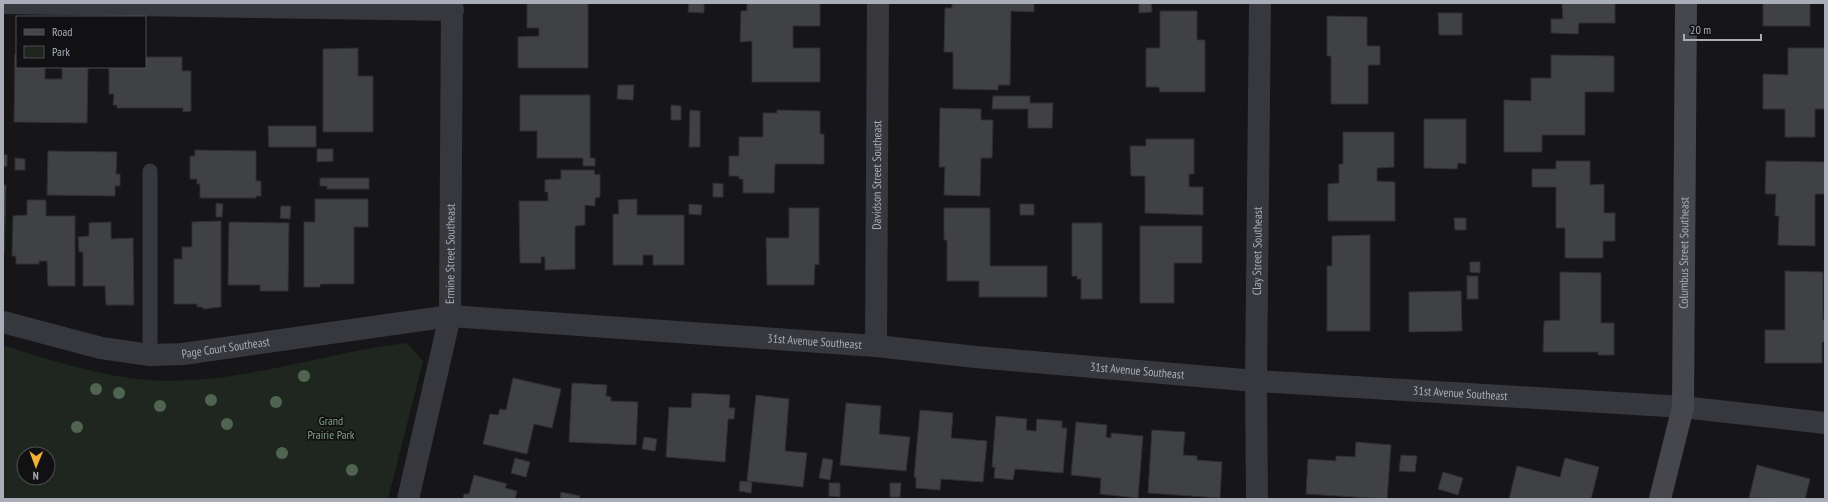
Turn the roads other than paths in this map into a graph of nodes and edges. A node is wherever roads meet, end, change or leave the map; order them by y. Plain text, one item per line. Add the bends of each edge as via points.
1 (3, 3) edge
2 (878, 3) edge
3 (1260, 3) edge
4 (1686, 3) edge
5 (452, 7) edge
6 (150, 171) dead end
7 (450, 316) junction
8 (3, 322) edge
9 (876, 346) junction
10 (150, 355) junction
11 (1256, 381) junction
12 (1683, 407) junction
13 (1825, 423) edge
14 (408, 499) edge
15 (1257, 499) edge
16 (1660, 499) edge

1 - 5 street
2 - 9 street, Davidson Street Southeast
3 - 11 street, Clay Street Southeast
4 - 12 street, Columbus Street Southeast
5 - 7 street, Ermine Street Southeast
6 - 10 lane
7 - 9 street, 31st Avenue Southeast
7 - 10 street, Page Court Southeast via 188,353
7 - 14 street, Ermine Street Southeast
8 - 10 street, Page Court Southeast via 101,348
9 - 11 street, 31st Avenue Southeast
11 - 12 street, 31st Avenue Southeast
11 - 15 street, Clay Street Southeast
12 - 13 street, 31st Avenue Southeast
12 - 16 street, Columbus Street Southeast

